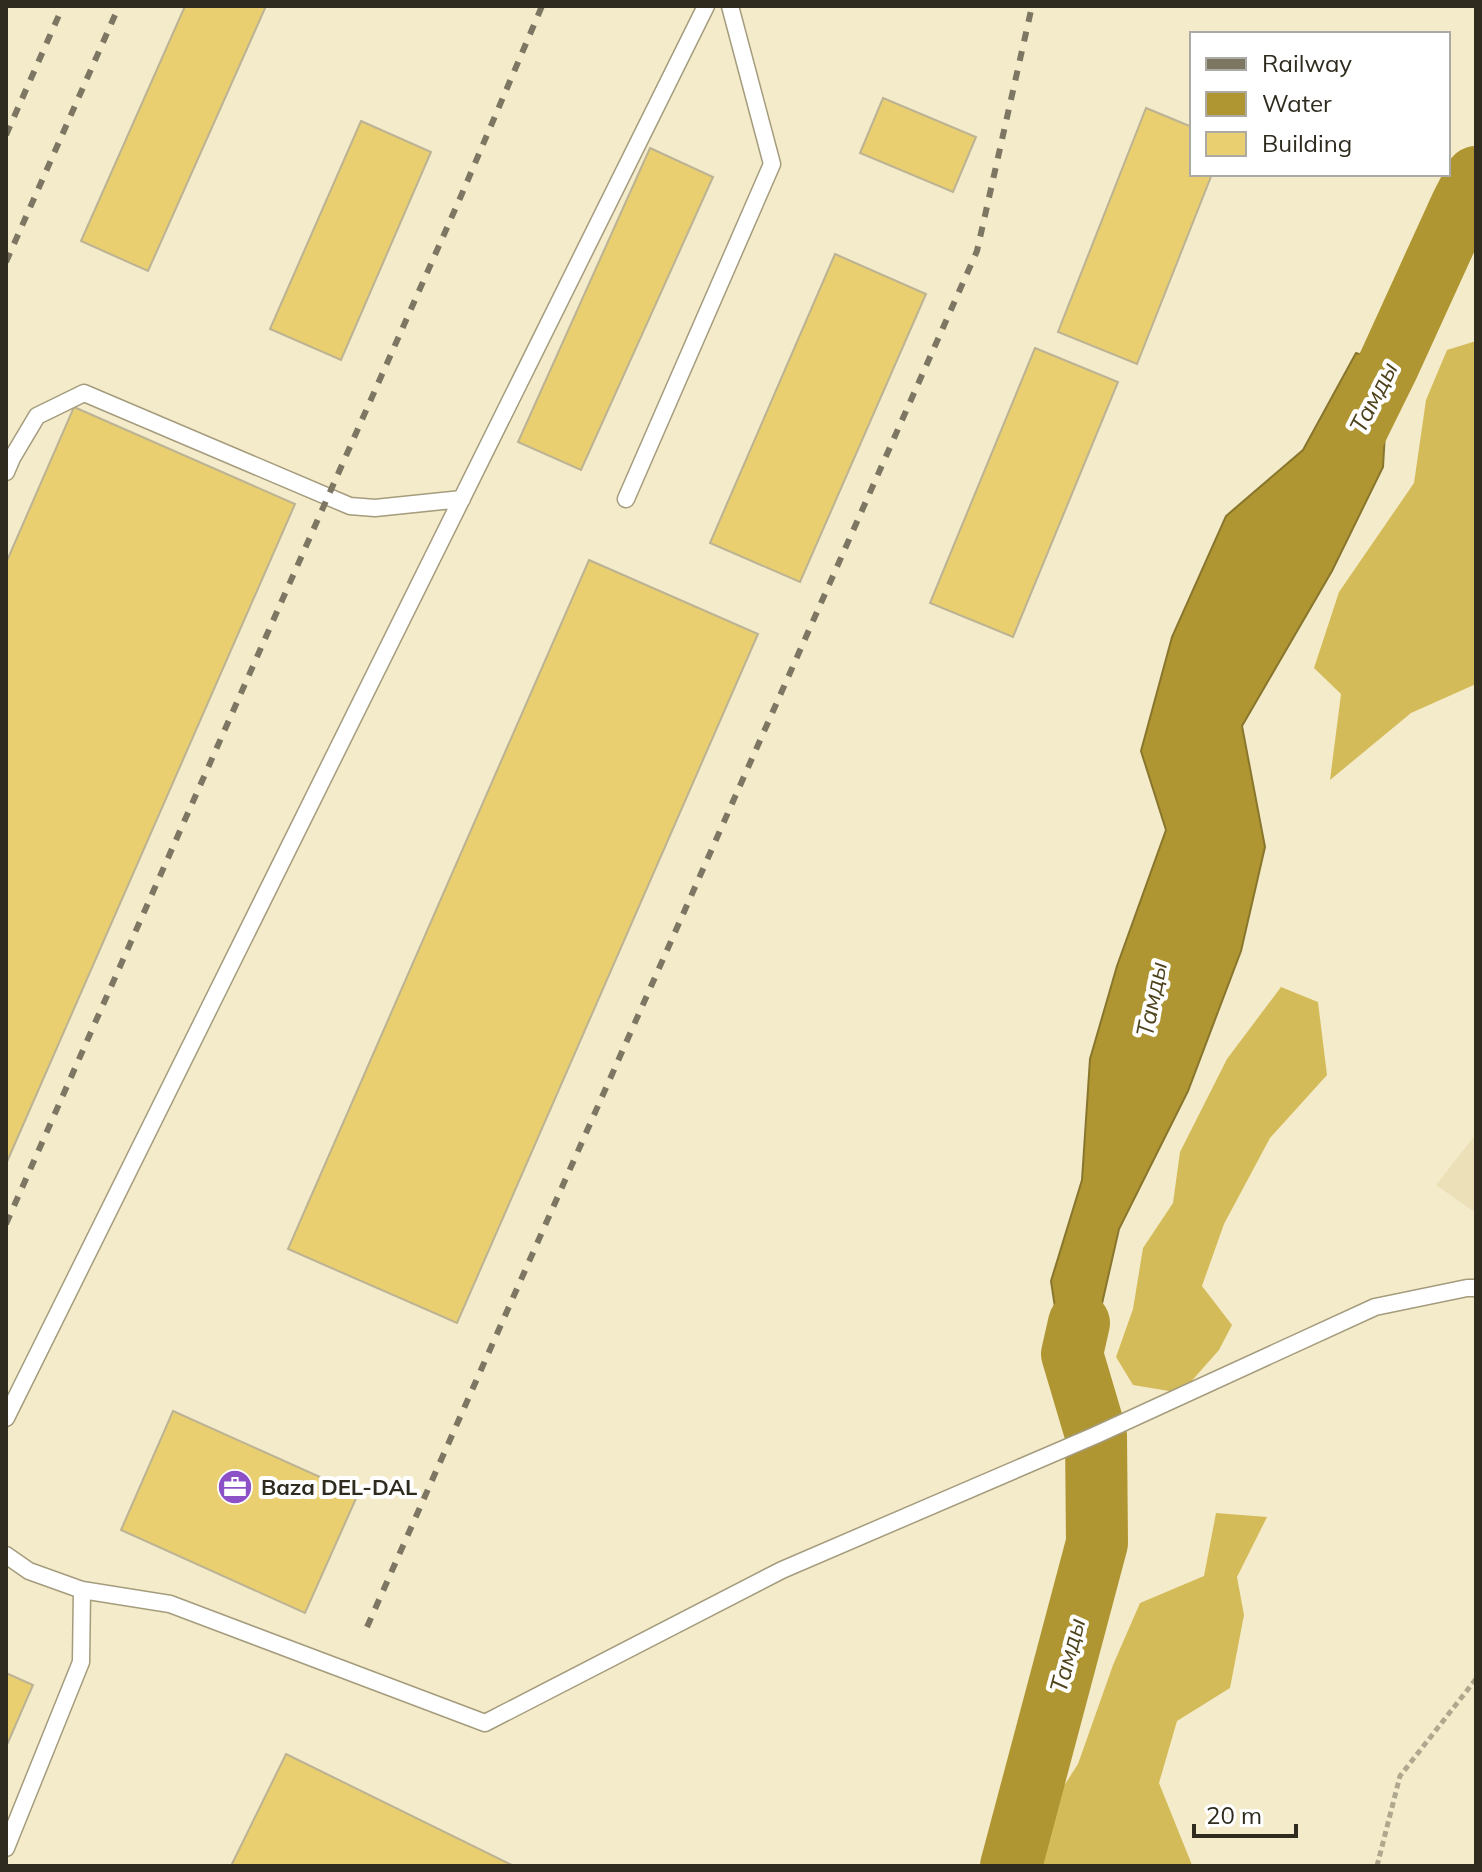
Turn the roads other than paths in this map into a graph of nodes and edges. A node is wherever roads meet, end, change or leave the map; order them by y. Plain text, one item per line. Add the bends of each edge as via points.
1 (706, 6) edge
2 (730, 6) edge
3 (6, 472) edge
4 (462, 499) junction
5 (626, 499) dead end
6 (1476, 1288) edge
7 (6, 1418) edge
8 (6, 1555) edge
9 (82, 1590) junction
10 (6, 1848) edge

1 - 4 lane
2 - 5 lane via 772,164
3 - 4 lane via 37,416 84,393 350,506
4 - 7 lane
6 - 9 lane via 1375,1307 782,1570 485,1723 170,1604
8 - 9 lane via 29,1571
9 - 10 lane via 81,1662

